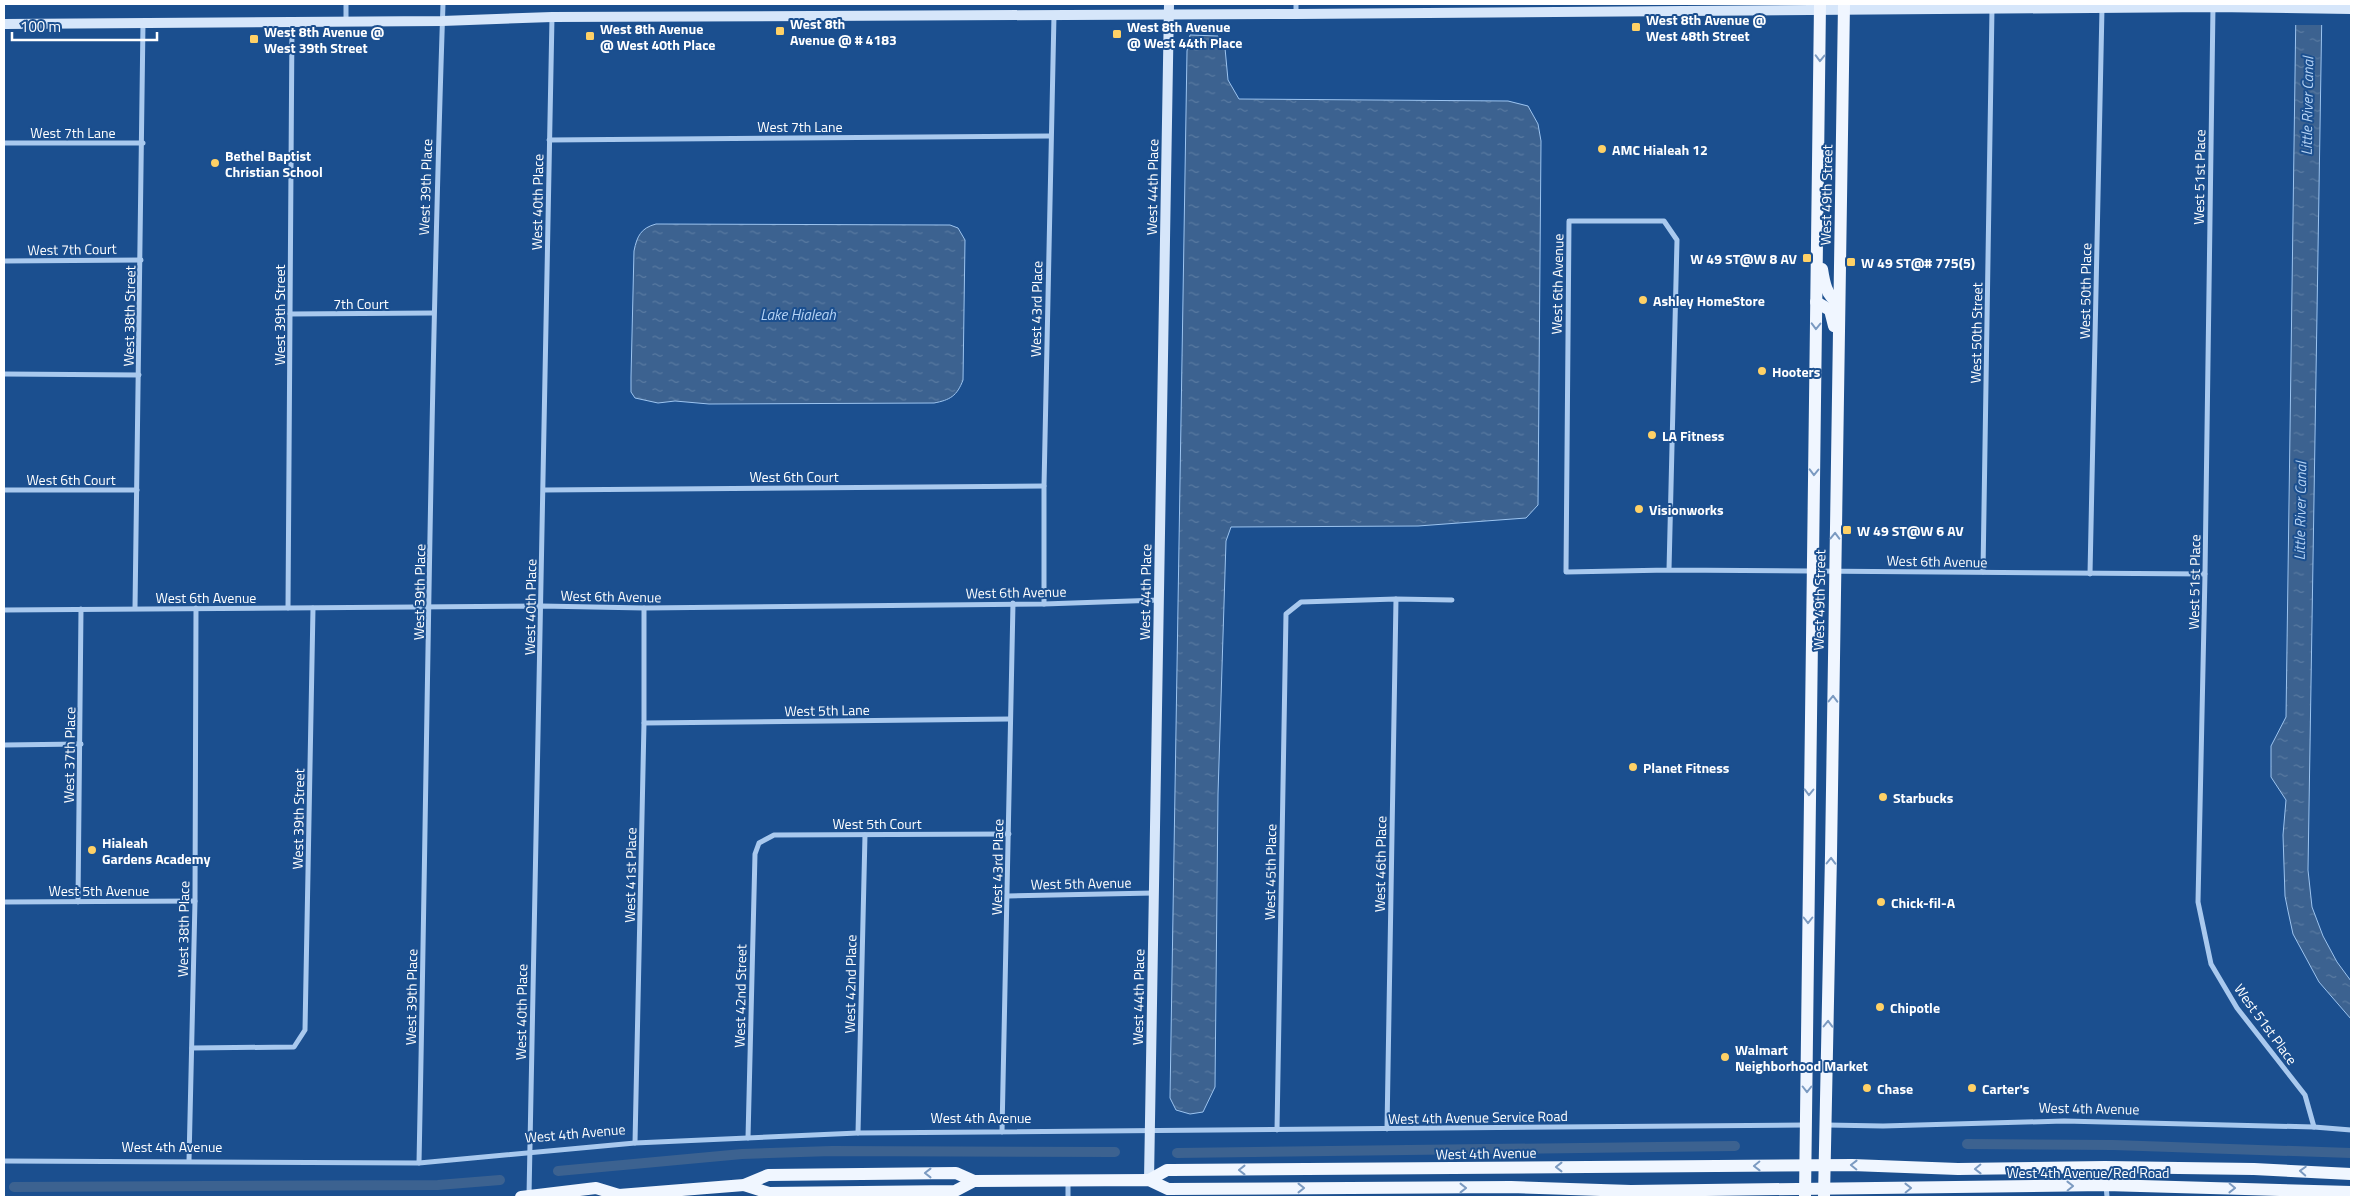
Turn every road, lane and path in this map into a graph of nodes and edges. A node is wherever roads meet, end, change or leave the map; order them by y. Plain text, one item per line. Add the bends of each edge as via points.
1 (346, 4) edge
2 (442, 4) edge
3 (2213, 5) edge
4 (1661, 7) edge
5 (1820, 7) edge
6 (1844, 7) edge
7 (1992, 7) edge
8 (2102, 8) junction
9 (1169, 9) edge
10 (1296, 9) edge
11 (2351, 9) edge
12 (1054, 15) junction
13 (552, 17) junction
14 (442, 21) junction
15 (292, 22) junction
16 (346, 22) junction
17 (143, 23) junction
18 (4, 24) edge
19 (1050, 136) junction
20 (549, 140) junction
21 (4, 143) edge
22 (143, 143) junction
23 (1817, 239) junction
24 (141, 260) junction
25 (4, 262) edge
26 (1816, 302) junction
27 (1839, 303) junction
28 (290, 314) junction
29 (433, 314) junction
30 (1838, 366) junction
31 (4, 374) edge
32 (139, 375) junction
33 (1044, 486) junction
34 (4, 490) edge
35 (137, 490) junction
36 (544, 490) junction
37 (1669, 570) junction
38 (1812, 571) junction
39 (1835, 571) junction
40 (1983, 572) junction
41 (2090, 574) junction
42 (2205, 574) junction
43 (1396, 599) junction
44 (1159, 600) junction
45 (1452, 600) dead end
46 (1013, 603) junction
47 (1044, 604) junction
48 (542, 606) junction
49 (430, 607) junction
50 (135, 608) junction
51 (196, 608) junction
52 (288, 608) junction
53 (313, 608) junction
54 (644, 608) junction
55 (81, 609) junction
56 (4, 610) edge
57 (1010, 719) junction
58 (644, 723) junction
59 (81, 744) junction
60 (4, 745) edge
61 (1009, 834) junction
62 (865, 835) junction
63 (755, 854) joint
64 (1154, 893) junction
65 (1008, 896) junction
66 (195, 901) junction
67 (4, 902) edge
68 (78, 902) junction
69 (192, 1048) junction
70 (1806, 1125) junction
71 (1826, 1125) junction
72 (2314, 1127) junction
73 (1387, 1129) junction
74 (1277, 1130) junction
75 (2351, 1130) edge
76 (858, 1132) junction
77 (1002, 1132) junction
78 (1150, 1132) junction
79 (748, 1138) junction
80 (635, 1143) junction
81 (529, 1153) junction
82 (4, 1161) edge
83 (189, 1161) junction
84 (419, 1163) junction
85 (1825, 1165) junction
86 (1805, 1166) junction
87 (1536, 1167) junction
88 (2195, 1168) junction
89 (1389, 1169) junction
90 (2351, 1174) edge
91 (1149, 1180) junction
92 (974, 1181) junction
93 (1068, 1181) junction
94 (744, 1185) junction
95 (2107, 1191) edge
96 (1511, 1192) edge
97 (2351, 1192) edge
98 (1218, 1193) edge
99 (1366, 1193) edge
100 (1824, 1193) edge
101 (2255, 1193) edge
102 (919, 1194) edge
103 (1631, 1194) edge
104 (1805, 1194) edge
105 (769, 1195) edge
106 (617, 1196) edge
107 (525, 1197) edge
108 (1068, 1197) edge

1 - 16 street
2 - 14 street, West 39th Place
3 - 8 street
3 - 11 street
3 - 42 street, West 51st Place
4 - 5 street
4 - 10 street
5 - 6 street
5 -> 23 main road, West 49th Street
6 - 7 street
6 - 27 main road, West 49th Street
7 - 8 street
7 - 40 street, West 50th Street
8 - 41 street, West 50th Place
9 - 10 street
9 - 12 street
9 - 44 street, West 44th Place
12 - 13 street
12 - 19 street, West 43rd Place
13 - 14 street
13 - 20 street, West 40th Place
14 - 16 street
14 - 29 street, West 39th Place
15 - 16 street
15 - 17 street
15 - 28 street, West 39th Street
17 - 18 street
17 - 22 street, West 38th Street
19 - 20 street, West 7th Lane
19 - 33 street, West 43rd Place
20 - 36 street, West 40th Place
21 - 22 street, West 7th Lane
22 - 24 street, West 38th Street
23 - 26 main road, West 49th Street
23 - 27 main road via 1824,284
24 - 25 street, West 7th Court
24 - 32 street, West 38th Street
26 - 30 main road via 1827,307 1832,314
26 -> 38 main road, West 49th Street
27 - 30 main road, West 49th Street
28 - 29 street, 7th Court
28 - 52 street, West 39th Street
29 - 49 street, West 39th Place
39 -> 30 main road, West 49th Street
31 - 32 street
32 - 35 street, West 38th Street
33 - 36 street, West 6th Court
33 - 47 street, West 43rd Place
34 - 35 street, West 6th Court
35 - 50 street, West 38th Street
36 - 48 street, West 40th Place
37 - 37 street, West 6th Avenue via 1566,572 1569,220 1664,221 1677,240
37 - 38 street, West 6th Avenue
38 - 39 street, West 6th Avenue
38 -> 70 main road, West 49th Street
39 - 40 street, West 6th Avenue
71 -> 39 main road, West 49th Street
40 - 41 street, West 6th Avenue
41 - 42 street, West 6th Avenue
42 - 72 street, West 51st Place via 2198,902 2211,964 2237,1008 2304,1094
43 - 45 street
43 - 73 street, West 46th Place
43 - 74 street, West 45th Place via 1301,602 1286,614
44 - 47 street, West 6th Avenue
44 - 64 street, West 44th Place
46 - 47 street, West 6th Avenue
46 - 54 street, West 6th Avenue
46 - 57 street, West 43rd Place
48 - 49 street, West 6th Avenue
48 - 54 street, West 6th Avenue
48 - 81 street, West 40th Place
49 - 53 street, West 6th Avenue
49 - 84 street, West 39th Place
50 - 51 street, West 6th Avenue
50 - 55 street, West 6th Avenue
51 - 52 street, West 6th Avenue
51 - 66 street, West 38th Place
52 - 53 street, West 6th Avenue
53 - 69 street, West 39th Street via 305,1030 294,1047
54 - 58 street, West 41st Place
55 - 56 street, West 6th Avenue
55 - 59 street, West 37th Place
57 - 58 street, West 5th Lane
57 - 61 street, West 43rd Place
58 - 80 street, West 41st Place
59 - 60 street
59 - 68 street, West 37th Place
61 - 62 street, West 5th Court
61 - 65 street, West 43rd Place
62 - 63 street, West 5th Court via 774,835 759,843
62 - 76 street, West 42nd Place
63 - 79 street, West 42nd Street
64 - 65 street, West 5th Avenue
64 - 78 street, West 44th Place
65 - 77 street, West 43rd Place
66 - 68 street, West 5th Avenue
66 - 69 street, West 38th Place
67 - 68 street, West 5th Avenue
69 - 83 street, West 38th Place
70 - 73 street, West 4th Avenue Service Road
70 - 86 main road, West 49th Street
71 - 72 street, West 4th Avenue via 2064,1121
71 - 85 main road, West 49th Street
72 - 75 street, West 4th Avenue
73 - 74 street, West 4th Avenue Service Road
74 - 78 street, West 4th Avenue Service Road
76 - 77 street, West 4th Avenue
76 - 79 street, West 4th Avenue
77 - 78 street, West 4th Avenue
78 - 91 street, West 44th Place
79 - 80 street, West 4th Avenue
80 - 81 street, West 4th Avenue
81 - 84 street, West 4th Avenue
81 - 107 street, West 40th Place
82 - 83 street, West 4th Avenue
83 - 84 street, West 4th Avenue
85 - 86 main road, West 4th Avenue
88 -> 85 main road, West 4th Avenue/Red Road via 1958,1169
85 - 100 main road, West 49th Street
86 -> 87 main road, West 4th Avenue
86 - 104 main road, West 49th Street
87 - 89 main road, West 4th Avenue
87 - 96 main road via 1516,1178
90 -> 88 main road, West 4th Avenue/Red Road
88 - 95 main road via 2177,1175 2126,1175
89 -> 91 main road, West 4th Avenue via 1168,1170
89 - 99 main road via 1376,1174
91 - 93 main road, West 4th Avenue
91 - 98 main road, West 4th Avenue via 1168,1189
92 - 93 main road, West 4th Avenue
92 -> 94 main road, West 4th Avenue via 956,1172 798,1174 768,1175
92 - 102 main road, West 4th Avenue via 955,1191
93 - 108 street
94 - 105 main road, West 4th Avenue
94 - 106 main road, West 4th Avenue
100 -> 95 main road, West 4th Avenue/Red Road
95 -> 101 main road, West 4th Avenue/Red Road
99 -> 96 main road, West 4th Avenue
96 - 103 main road, West 4th Avenue
97 - 101 main road, West 4th Avenue/Red Road
98 -> 99 main road, West 4th Avenue
100 - 104 main road, West 4th Avenue
102 - 105 main road, West 4th Avenue
103 - 104 main road, West 4th Avenue
106 - 107 main road, West 4th Avenue via 596,1188

